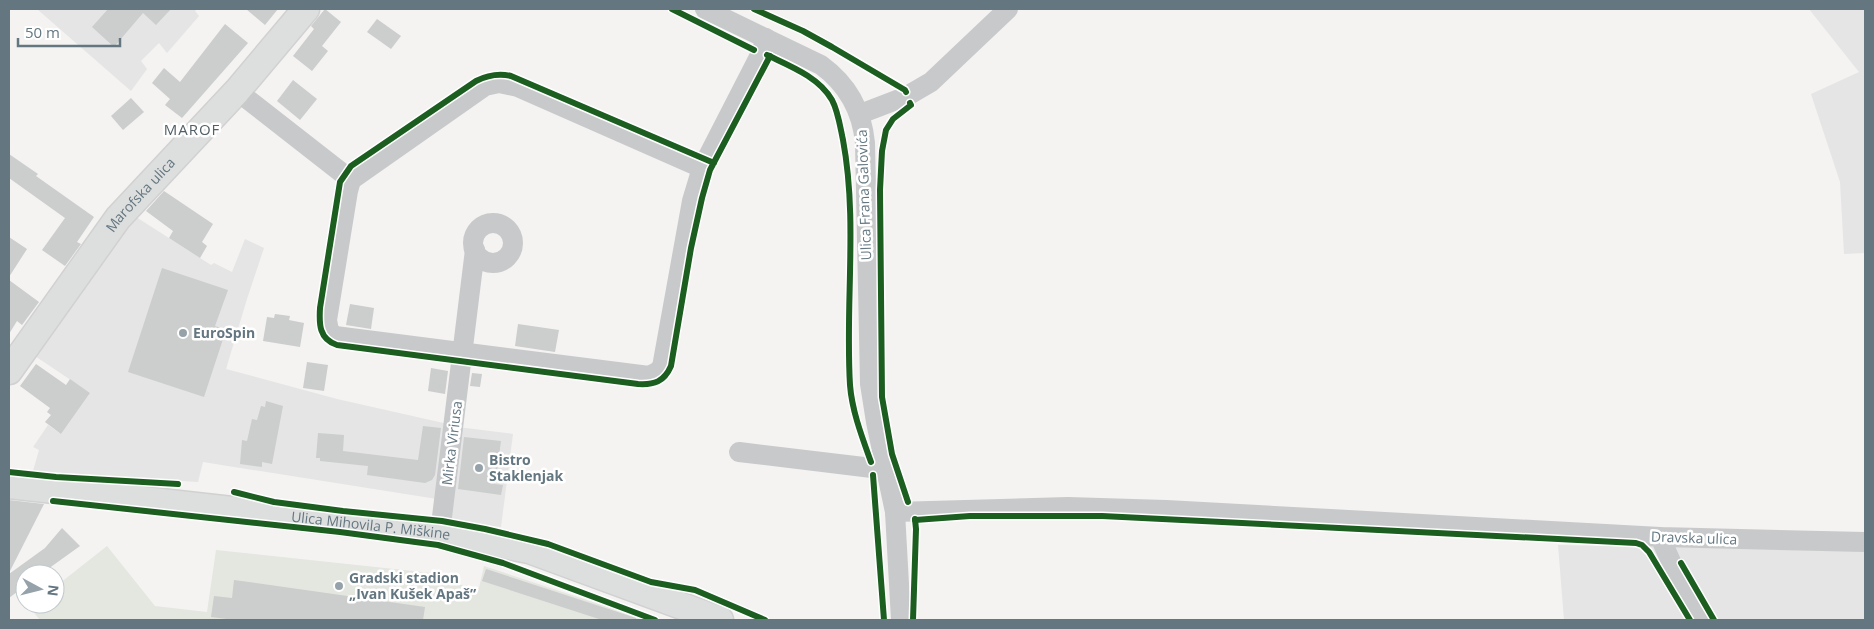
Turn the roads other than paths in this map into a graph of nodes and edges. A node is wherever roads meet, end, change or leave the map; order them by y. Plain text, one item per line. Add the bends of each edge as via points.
1 (306, 9) edge
2 (706, 9) edge
3 (1008, 9) edge
4 (766, 38) junction
5 (237, 91) junction
6 (860, 114) junction
7 (702, 168) junction
8 (351, 180) junction
9 (475, 250) dead end
10 (464, 353) junction
11 (9, 371) edge
12 (739, 452) dead end
13 (885, 467) junction
14 (9, 485) edge
15 (895, 512) junction
16 (440, 533) junction
17 (1660, 537) junction
18 (1865, 542) edge
19 (720, 620) edge
20 (901, 620) edge
21 (1701, 620) edge

1 - 5 main road, Marofska ulica
2 - 4 street, Ulica Frana Galovića
3 - 6 street via 931,82 907,96
4 - 6 street, Ulica Frana Galovića via 828,71 848,92
4 - 7 street
5 - 8 street
5 - 11 main road, Marofska ulica via 118,218
6 - 13 street, Ulica Frana Galovića via 865,143 870,384
7 - 8 street via 518,87 500,84 485,86
7 - 10 street via 685,233 662,367 657,372 649,376
8 - 10 street via 327,320 329,331 334,336
9 - 10 street, Mirka Viriusa
10 - 16 street, Mirka Viriusa
12 - 13 street
13 - 15 street, Ulica Frana Galovića
14 - 16 main road, Ulica Mihovila P. Miškine
15 - 17 street, Dravska ulica via 1088,508
15 - 20 street, Ulica Frana Galovića
16 - 19 main road, Ulica Mihovila P. Miškine via 529,550
17 - 18 street, Dravska ulica
17 - 21 street

